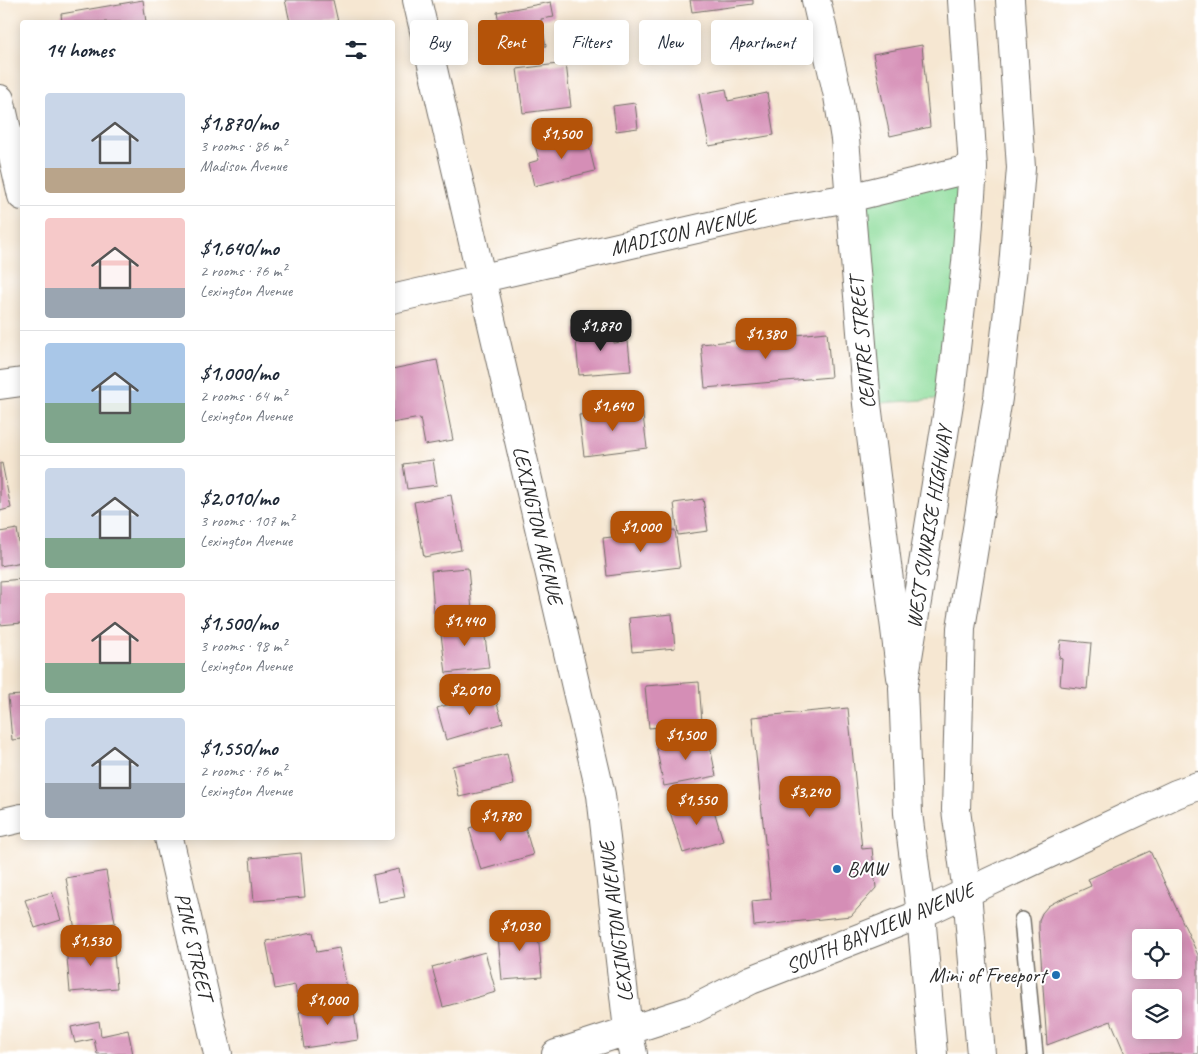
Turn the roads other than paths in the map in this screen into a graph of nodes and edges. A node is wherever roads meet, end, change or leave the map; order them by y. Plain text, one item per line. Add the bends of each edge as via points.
1 (417, 0) edge
2 (816, 0) edge
3 (962, 0) edge
4 (1010, 0) edge
5 (0, 99) edge
6 (973, 168) junction
7 (20, 187) edge
8 (849, 198) junction
9 (481, 279) junction
10 (395, 298) edge
11 (20, 382) edge
12 (0, 386) edge
13 (903, 688) junction
14 (1198, 786) edge
15 (20, 818) edge
16 (0, 823) edge
17 (169, 840) edge
18 (967, 893) junction
19 (921, 914) junction
20 (1022, 920) dead end
21 (631, 1042) edge
22 (218, 1054) edge
23 (556, 1054) edge
24 (933, 1054) edge
25 (981, 1054) edge
26 (1034, 1054) edge

1 - 9 main road, LEXINGTON AVENUE
2 - 8 main road, CENTRE STREET via 845,139
3 - 6 main road, WEST SUNRISE HIGHWAY
4 - 18 main road via 1021,168 998,398 962,628 956,810
5 - 7 main road
6 - 8 main road, MADISON AVENUE
6 - 13 main road, WEST SUNRISE HIGHWAY via 951,391
8 - 9 main road, MADISON AVENUE via 779,210
8 - 13 main road, CENTRE STREET via 867,404
9 - 10 main road, MADISON AVENUE
9 - 21 main road, LEXINGTON AVENUE via 601,795
11 - 12 main road
13 - 19 main road, WEST SUNRISE HIGHWAY via 908,813
14 - 18 main road, SOUTH BAYVIEW AVENUE
15 - 16 main road
17 - 22 main road, PINE STREET
18 - 19 main road, SOUTH BAYVIEW AVENUE
18 - 25 main road
19 - 21 main road, SOUTH BAYVIEW AVENUE via 750,980
19 - 24 main road, WEST SUNRISE HIGHWAY
20 - 26 lane
21 - 23 main road, SOUTH BAYVIEW AVENUE

